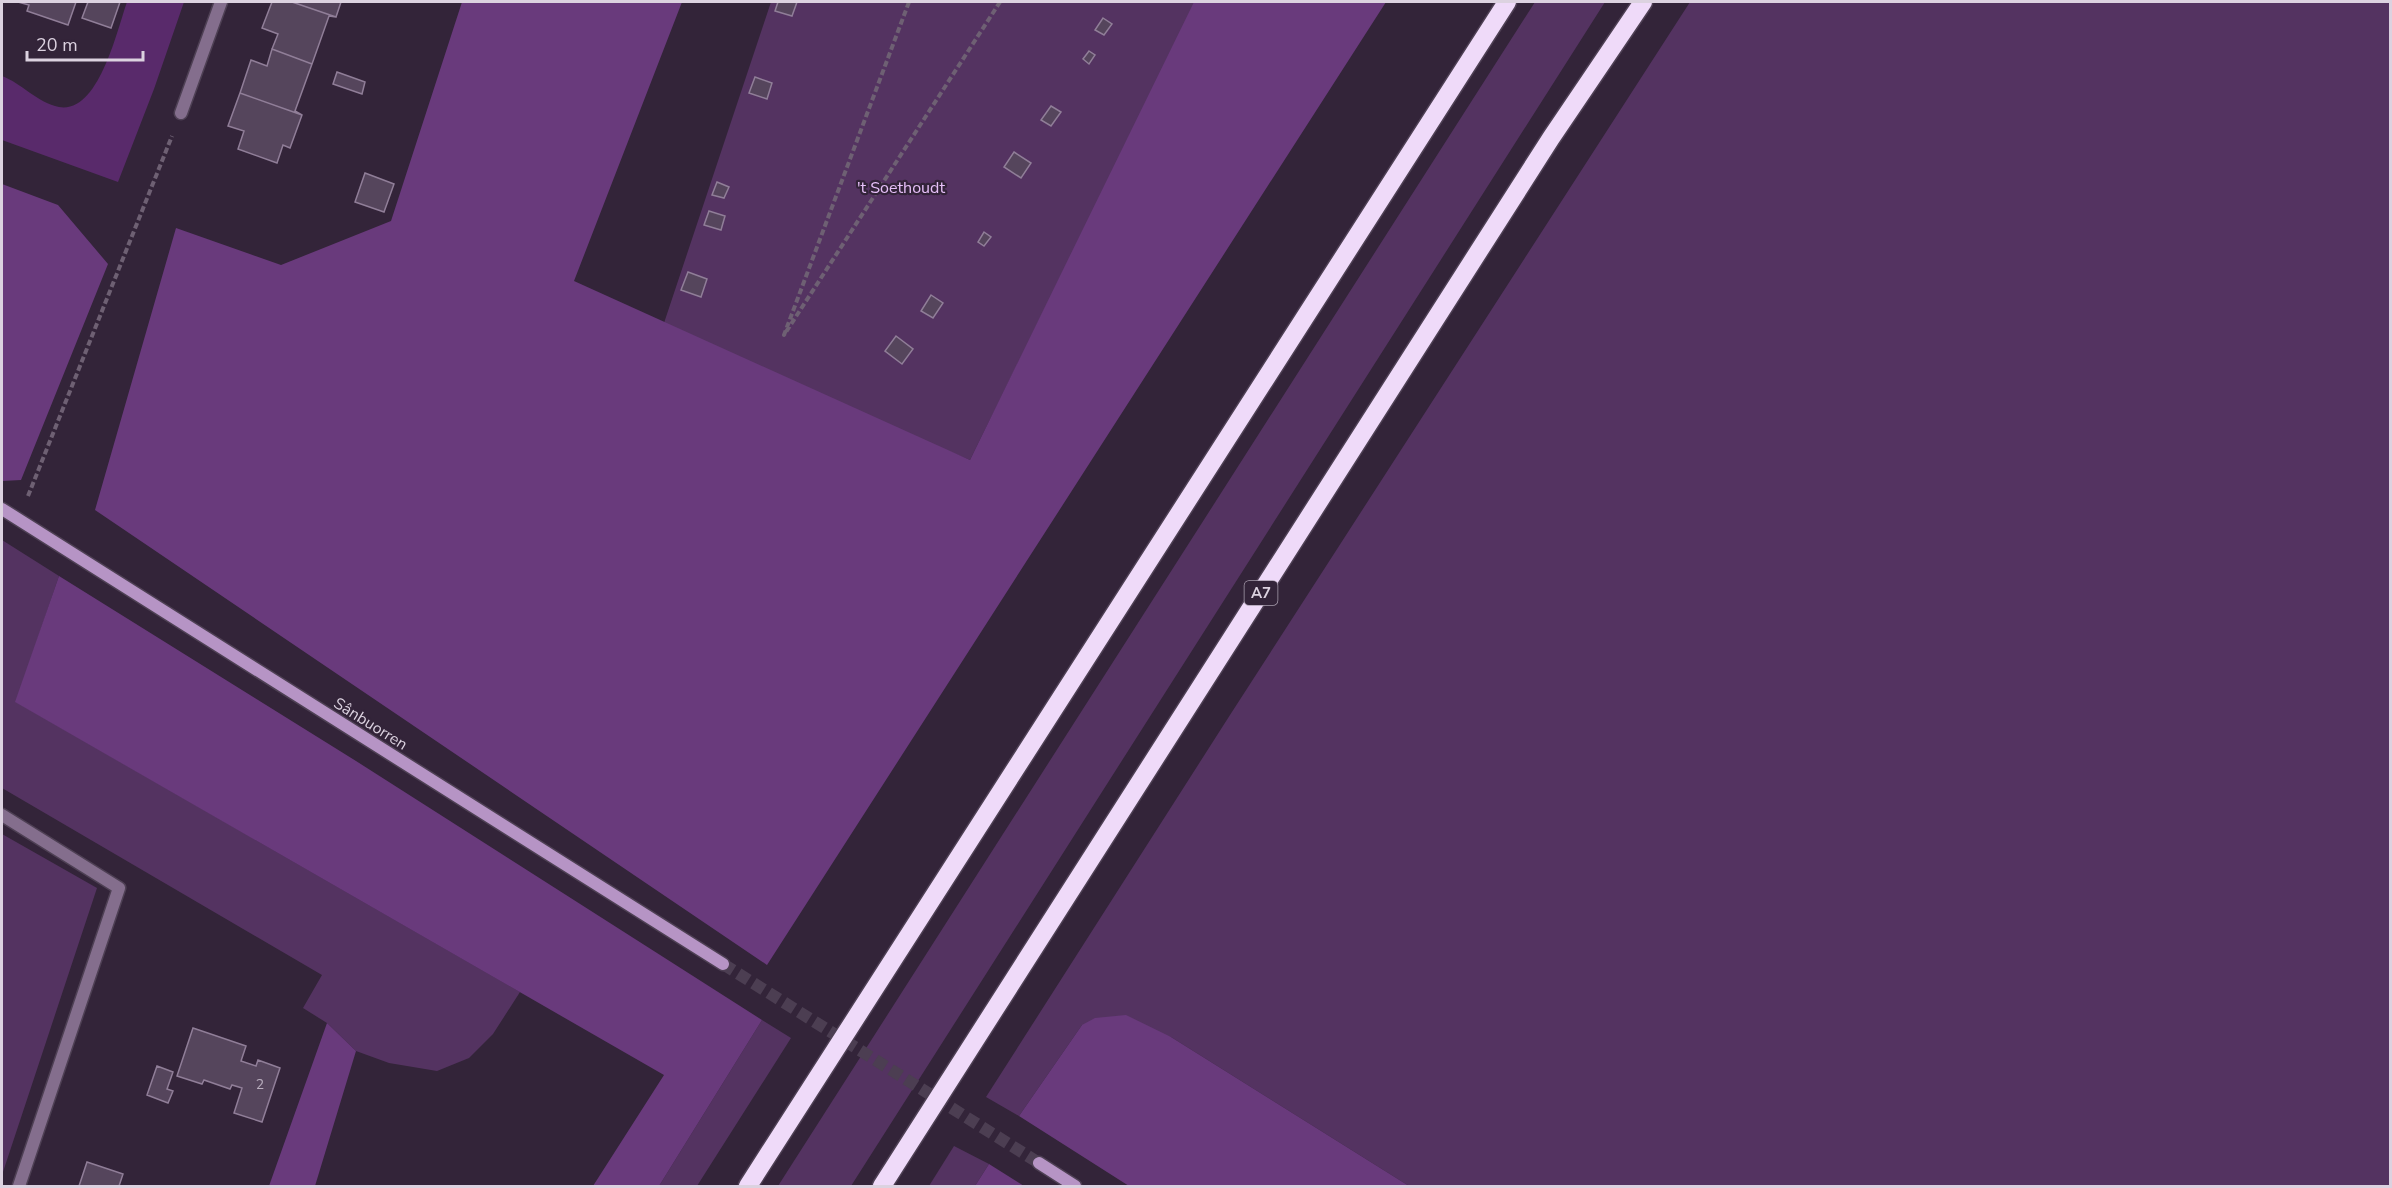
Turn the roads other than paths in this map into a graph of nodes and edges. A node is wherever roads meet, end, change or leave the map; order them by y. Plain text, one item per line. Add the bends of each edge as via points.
1 (221, 2) edge
2 (1507, 2) edge
3 (1643, 2) edge
4 (181, 113) road end
5 (2, 509) edge
6 (2, 814) edge
7 (723, 964) tunnel mouth
8 (1039, 1162) tunnel mouth
9 (19, 1186) edge
10 (748, 1186) edge
11 (882, 1186) edge
12 (1075, 1186) edge

1 - 4 street
2 - 10 highway
3 - 11 highway, A7 via 1532,168
5 - 7 street, Sânbuorren
6 - 9 street via 119,888
8 - 12 street

